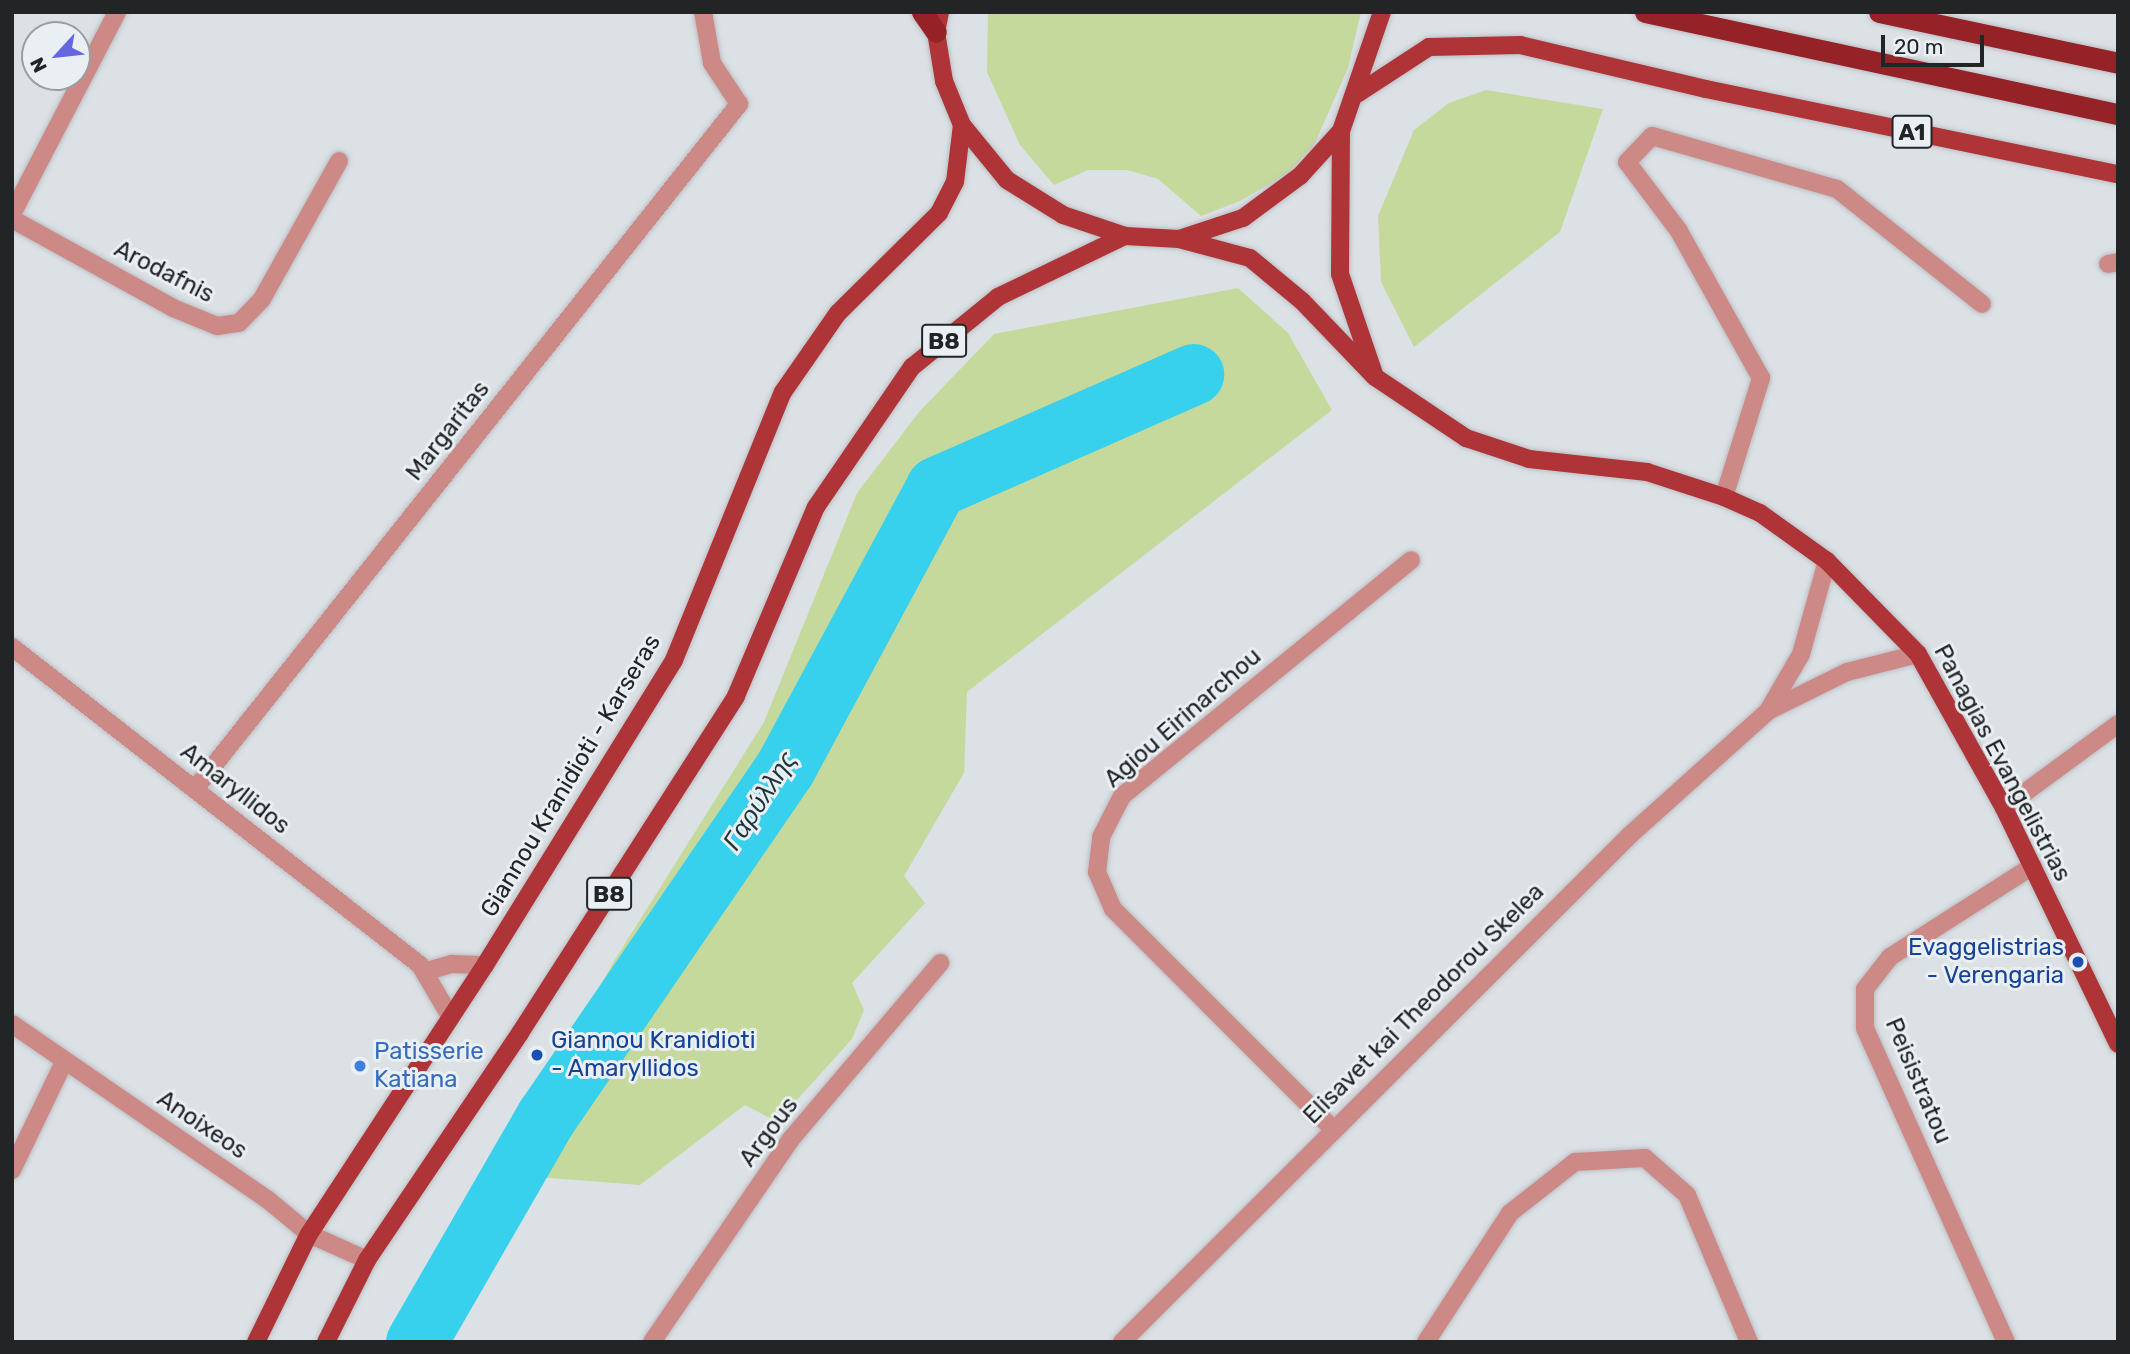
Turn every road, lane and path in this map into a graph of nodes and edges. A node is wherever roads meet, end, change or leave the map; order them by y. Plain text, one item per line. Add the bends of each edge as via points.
1 (117, 12) edge
2 (702, 12) edge
3 (922, 12) edge
4 (1382, 12) edge
5 (1645, 12) edge
6 (1879, 12) edge
7 (938, 22) edge
8 (2118, 63) edge
9 (1357, 94) junction
10 (2118, 114) edge
11 (962, 125) junction
12 (1342, 131) junction
13 (339, 162) dead end
14 (2118, 174) edge
15 (12, 216) edge
16 (1125, 236) junction
17 (1179, 239) junction
18 (1982, 304) dead end
19 (1375, 377) junction
20 (1724, 497) junction
21 (1411, 560) dead end
22 (1827, 561) junction
23 (12, 646) edge
24 (1917, 654) junction
25 (1768, 711) junction
26 (2118, 724) edge
27 (195, 789) junction
28 (2004, 808) junction
29 (2033, 866) junction
30 (940, 963) dead end
31 (485, 965) junction
32 (427, 971) junction
33 (450, 1016) junction
34 (12, 1024) edge
35 (2118, 1044) edge
36 (64, 1062) junction
37 (1332, 1128) junction
38 (12, 1170) edge
39 (309, 1234) junction
40 (366, 1260) junction
41 (256, 1342) edge
42 (326, 1342) edge
43 (652, 1342) edge
44 (1122, 1342) edge
45 (1426, 1342) edge
46 (1749, 1342) edge
47 (2006, 1342) edge

1 - 15 street
2 - 27 street, Margaritas via 712,63 739,104
3 - 7 highway
4 - 9 main road, B8
5 - 10 highway
6 - 8 highway
7 - 11 main road, B8 via 944,81
9 - 12 main road, B8
9 - 14 main road, A1 via 1429,47 1520,45 1706,89
11 - 16 main road, B8 via 1007,180 1063,215
11 - 31 main road, Giannou Kranidioti - Karseras / B8 via 955,182 939,213 838,313 783,393 674,660
12 - 17 main road, B8 via 1300,176 1243,218
12 - 19 main road via 1340,274
13 - 15 street, Arodafnis via 262,299 239,323 217,326 173,309
16 - 17 main road, B8
16 - 40 main road, B8 via 998,297 912,367 816,507 736,696 520,1033
17 - 19 main road, Panagias Evangelistrias via 1250,258 1302,301
18 - 20 street via 1837,189 1652,136 1627,162 1679,231 1761,378
19 - 20 main road, Panagias Evangelistrias via 1466,438 1529,459 1647,472
20 - 22 main road, Panagias Evangelistrias via 1760,513
21 - 37 street, Agiou Eirinarchou via 1122,796 1101,837 1097,872 1112,909
22 - 24 main road, Panagias Evangelistrias
22 - 25 street, Elisavet kai Theodorou Skelea via 1801,654
23 - 27 street, Amaryllidos
24 - 25 street, Elisavet kai Theodorou Skelea via 1847,672
24 - 28 main road, Panagias Evangelistrias
25 - 37 street, Elisavet kai Theodorou Skelea via 1630,835
26 - 28 street
27 - 32 street, Amaryllidos
28 - 29 main road, Panagias Evangelistrias
29 - 35 main road, Panagias Evangelistrias
29 - 47 street, Peisistratou via 1890,957 1865,989 1865,1028
30 - 43 street, Argous via 791,1139
31 - 32 street via 452,964
31 - 33 main road, Giannou Kranidioti - Karseras / B8
32 - 33 street, Amaryllidos
33 - 39 main road, Giannou Kranidioti - Karseras / B8
34 - 36 street, Anoixeos
36 - 38 street
36 - 39 street, Anoixeos via 267,1199
37 - 44 street, Elisavet kai Theodorou Skelea
39 - 40 street, Anoixeos
39 - 41 main road, Giannou Kranidioti - Karseras / B8
40 - 42 main road, B8
45 - 46 street via 1510,1213 1575,1162 1645,1157 1687,1195

